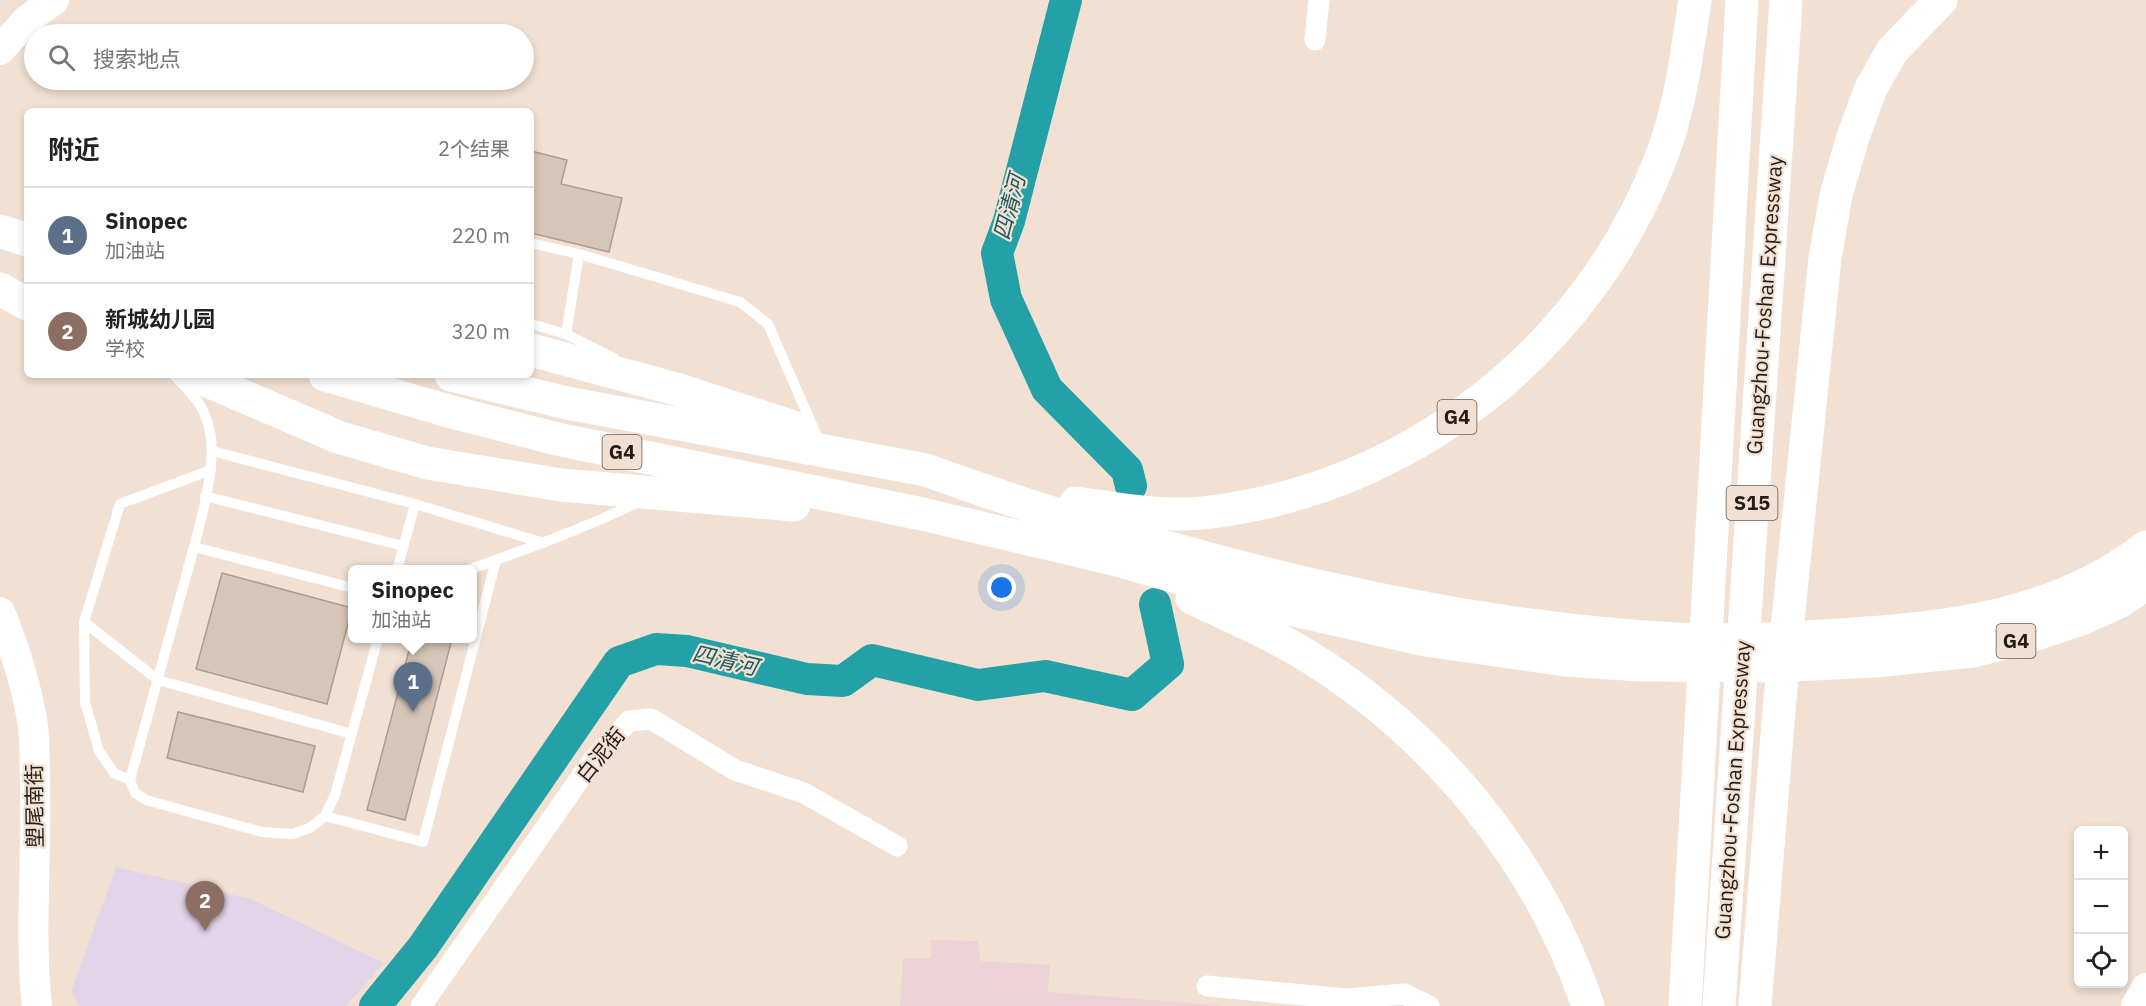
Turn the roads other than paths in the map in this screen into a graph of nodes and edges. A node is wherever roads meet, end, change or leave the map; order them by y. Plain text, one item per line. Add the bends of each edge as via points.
1 (54, 0) edge
2 (1319, 0) edge
3 (1695, 0) edge
4 (1742, 0) edge
5 (1786, 0) edge
6 (1941, 0) edge
7 (1315, 40) dead end
8 (0, 50) edge
9 (0, 229) edge
10 (24, 232) edge
11 (24, 239) edge
12 (534, 244) edge
13 (579, 254) junction
14 (0, 280) edge
15 (24, 287) edge
16 (0, 289) edge
17 (24, 302) edge
18 (534, 325) edge
19 (566, 334) junction
20 (534, 351) edge
21 (177, 378) edge
22 (201, 378) edge
23 (336, 378) edge
24 (464, 378) edge
25 (676, 389) junction
26 (816, 434) junction
27 (212, 451) junction
28 (211, 470) junction
29 (926, 470) junction
30 (982, 491) junction
31 (660, 492) junction
32 (205, 496) junction
33 (415, 504) junction
34 (922, 514) junction
35 (544, 543) junction
36 (403, 546) junction
37 (194, 547) junction
38 (2146, 547) edge
39 (1113, 559) junction
40 (496, 560) junction
41 (398, 565) edge
42 (477, 567) edge
43 (2146, 584) edge
44 (348, 587) edge
45 (0, 612) edge
46 (84, 622) junction
47 (477, 633) edge
48 (377, 643) edge
49 (475, 643) edge
50 (1572, 646) junction
51 (1873, 647) junction
52 (158, 680) junction
53 (352, 734) junction
54 (130, 780) junction
55 (325, 816) junction
56 (897, 846) dead end
57 (1207, 986) dead end
58 (2146, 988) edge
59 (37, 1006) edge
60 (421, 1006) edge
61 (1429, 1006) edge
62 (1588, 1006) edge
63 (1684, 1006) edge
64 (1719, 1006) edge
65 (1755, 1006) edge
66 (2136, 1006) edge

1 - 8 street via 27,20
2 - 7 street
3 - 30 highway, G4 via 1682,86 1662,154 1634,218 1605,269 1527,362 1448,424 1348,477 1291,495 1202,513 1148,513
4 - 63 highway, Guangzhou-Foshan Expressway / S15
5 - 64 highway, Guangzhou-Foshan Expressway / S15
6 - 65 highway via 1892,51 1871,88 1836,195 1825,258 1780,698
9 - 10 highway
9 - 11 highway
12 - 13 lane
13 - 19 lane
13 - 26 lane via 740,302 768,324
14 - 15 highway
16 - 17 highway
18 - 19 lane
19 - 25 lane
20 - 25 highway
21 - 27 lane via 200,402
22 - 31 highway via 338,437 427,463 561,485
23 - 34 highway, G4 via 557,439
24 - 29 highway, G4 via 567,403
25 - 26 highway
26 - 29 highway
27 - 28 lane
27 - 33 lane
28 - 32 lane
28 - 46 lane via 120,504
29 - 30 highway, G4
30 - 50 highway via 1174,550
31 - 34 highway
31 - 35 lane
32 - 36 lane
32 - 37 lane
33 - 35 lane
33 - 36 lane
34 - 39 highway, G4
35 - 40 lane
36 - 41 lane
37 - 44 lane
37 - 52 lane
38 - 51 highway via 2120,567 2079,589 2034,606 1951,624
39 - 50 highway, G4 via 1285,608 1425,640
39 - 62 highway via 1306,655 1426,746 1470,796 1545,906
40 - 42 lane
40 - 47 lane
43 - 51 highway, G4 via 2081,619 1973,651
45 - 59 street, 塱尾南街 via 26,688 33,728
46 - 52 lane
46 - 54 lane via 85,702 99,752 114,773
48 - 53 lane
49 - 55 lane via 423,842
50 - 51 highway via 1679,639 1776,639
52 - 53 lane
52 - 54 lane
53 - 55 lane
54 - 55 lane via 135,793 146,800 262,832 292,834 310,828
56 - 60 street, 白泥街 via 804,793 735,770 651,719 629,721 593,760
57 - 61 street via 1347,999 1404,994
58 - 66 street

